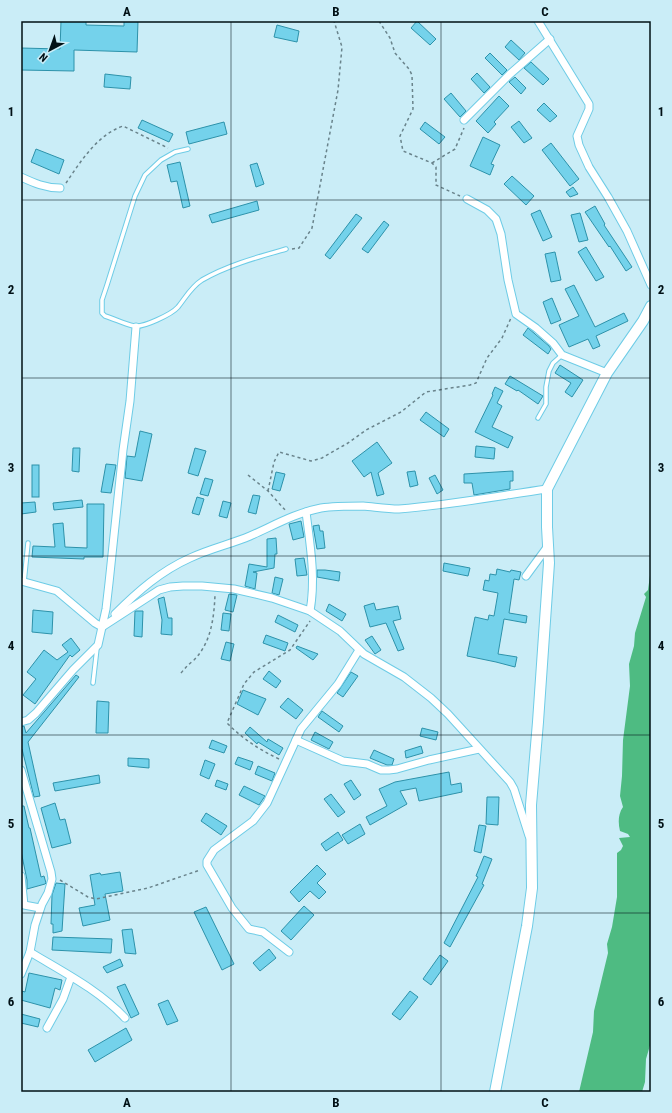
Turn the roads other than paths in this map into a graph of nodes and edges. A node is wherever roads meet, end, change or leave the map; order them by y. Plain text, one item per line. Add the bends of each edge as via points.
1 (538, 21) edge
2 (550, 39) junction
3 (464, 120) road end
4 (188, 149) dead end
5 (21, 177) edge
6 (60, 188) road end
7 (467, 199) road end
8 (286, 249) road end
9 (651, 285) edge
10 (651, 306) edge
11 (136, 327) junction
12 (562, 355) junction
13 (607, 373) junction
14 (538, 418) dead end
15 (547, 489) junction
16 (306, 512) junction
17 (28, 543) dead end
18 (548, 546) junction
19 (526, 576) dead end
20 (22, 582) edge
21 (312, 612) junction
22 (102, 627) junction
23 (98, 644) junction
24 (359, 650) junction
25 (93, 683) dead end
26 (21, 722) edge
27 (296, 740) junction
28 (480, 749) junction
29 (21, 770) edge
30 (531, 842) junction
31 (21, 876) edge
32 (40, 908) junction
33 (30, 952) junction
34 (289, 952) dead end
35 (21, 974) edge
36 (71, 977) junction
37 (125, 1018) dead end
38 (47, 1028) dead end
39 (495, 1092) edge

1 - 2 street
2 - 3 street
2 - 9 street via 589,104 577,136 588,168 627,231
4 - 11 lane via 175,152 161,160 145,175 135,196 102,300 101,309 105,316
5 - 6 street via 38,185
7 - 12 street via 496,219 516,314 553,343
8 - 11 lane via 249,260 201,280 171,313
10 - 13 main road via 643,322
11 - 22 street via 130,402
12 - 13 street
12 - 14 lane via 549,371 546,404
13 - 15 main road
15 - 16 street via 408,508 332,506
15 - 18 main road
16 - 21 street via 312,558
16 - 22 street via 248,537 191,557 164,572
17 - 20 lane
18 - 19 street
18 - 30 main road via 549,563 531,805
20 - 22 street via 57,591
21 - 22 street via 272,598 234,590 183,586 159,590
21 - 24 street via 340,631
22 - 23 street
23 - 25 lane
23 - 26 street via 36,713
24 - 27 street via 338,684
24 - 28 street via 414,684 448,714
27 - 28 street via 337,759 367,764 381,770 397,769
27 - 34 street via 268,803 253,821 214,850 207,861 232,908 249,929 263,932
28 - 30 street via 514,789
29 - 32 street via 52,875 48,893
30 - 39 main road via 532,888
31 - 32 street via 24,905
32 - 33 street
33 - 35 street
33 - 36 street
36 - 37 street via 116,1008
36 - 38 street via 63,999

